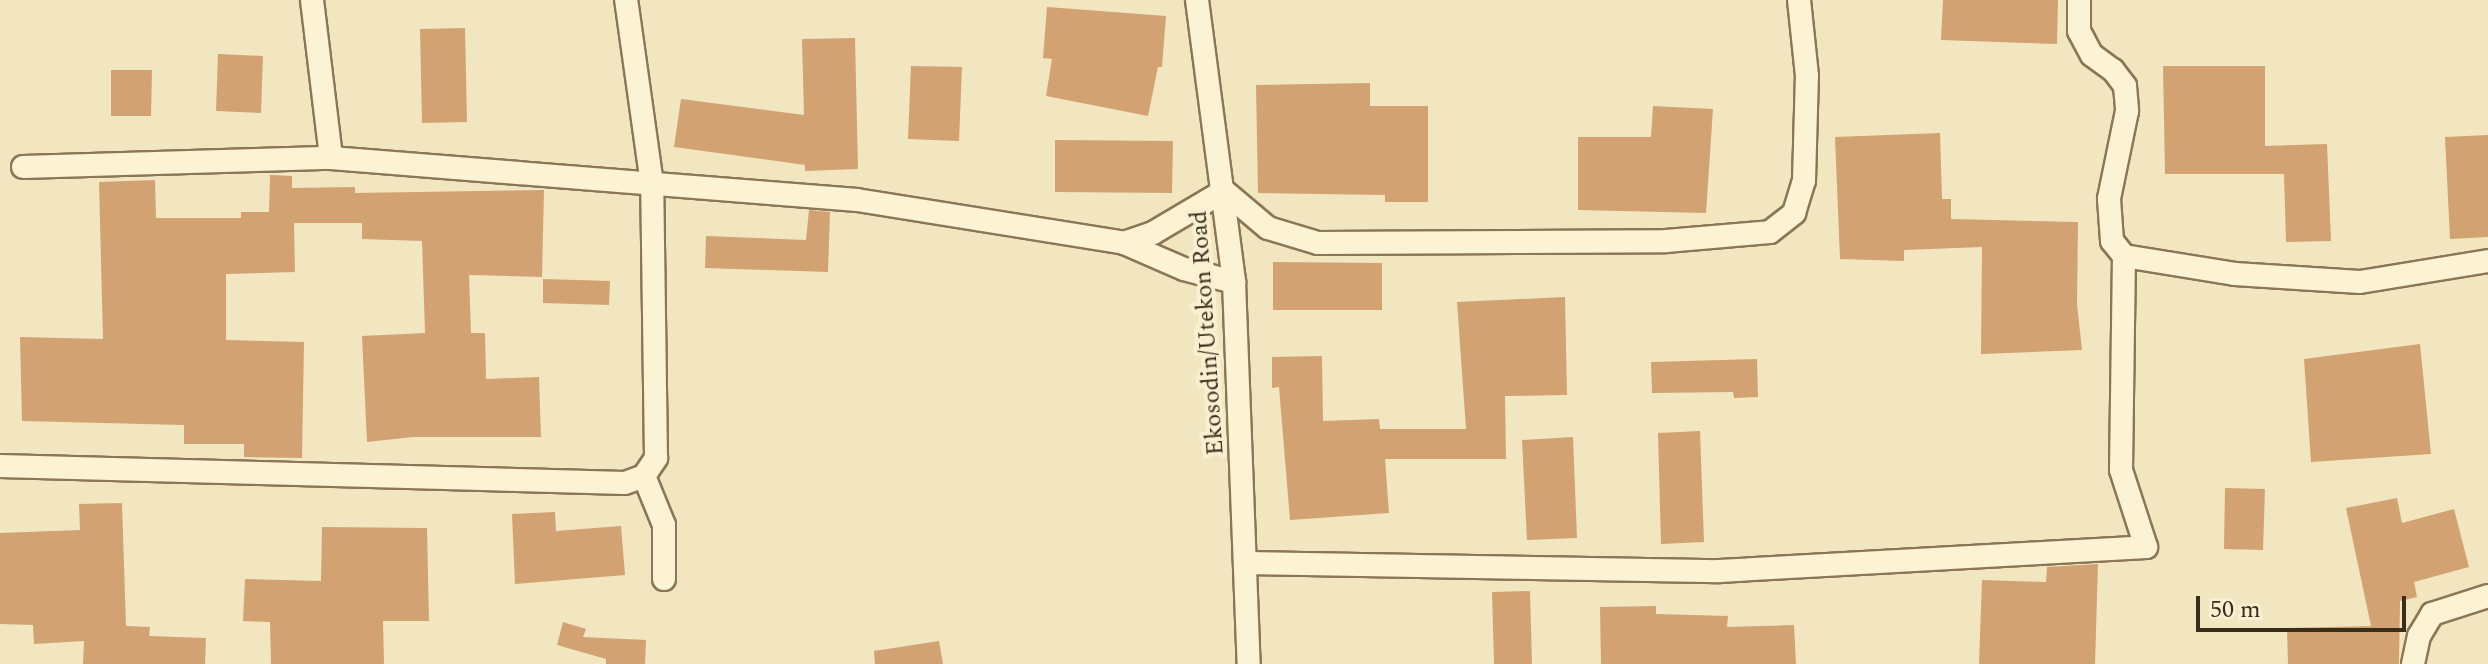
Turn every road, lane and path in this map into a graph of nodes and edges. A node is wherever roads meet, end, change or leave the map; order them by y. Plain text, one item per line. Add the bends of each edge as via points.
1 (312, 0) edge
2 (626, 0) edge
3 (1197, 0) edge
4 (1799, 0) edge
5 (2079, 0) edge
6 (331, 158) junction
7 (23, 167) dead end
8 (652, 184) junction
9 (1224, 191) junction
10 (1124, 243) junction
11 (2124, 256) junction
12 (2488, 261) edge
13 (1234, 282) junction
14 (0, 466) edge
15 (644, 476) junction
16 (1247, 563) junction
17 (664, 579) dead end
18 (2488, 596) edge
19 (1249, 664) edge
20 (2413, 664) edge

1 - 6 street
2 - 8 street
3 - 9 street, Ekosodin/Utekon Road
4 - 9 street via 1807,76 1804,181 1794,213 1770,232 1666,241 1318,243 1268,228
5 - 11 street via 2079,31 2092,55 2125,86 2127,111 2109,199 2112,241
6 - 7 street
6 - 8 street
8 - 10 street via 857,200
8 - 15 street via 656,458
9 - 10 street via 1153,233
9 - 13 street, Ekosodin/Utekon Road
10 - 13 street via 1184,269
11 - 12 street via 2235,274 2360,282
11 - 16 street via 2121,470 2146,547 1719,571
13 - 16 street, Ekosodin/Utekon Road
14 - 15 street via 625,483
15 - 17 street via 664,525
16 - 19 street, Ekosodin/Utekon Road
18 - 20 street via 2432,614 2419,636

